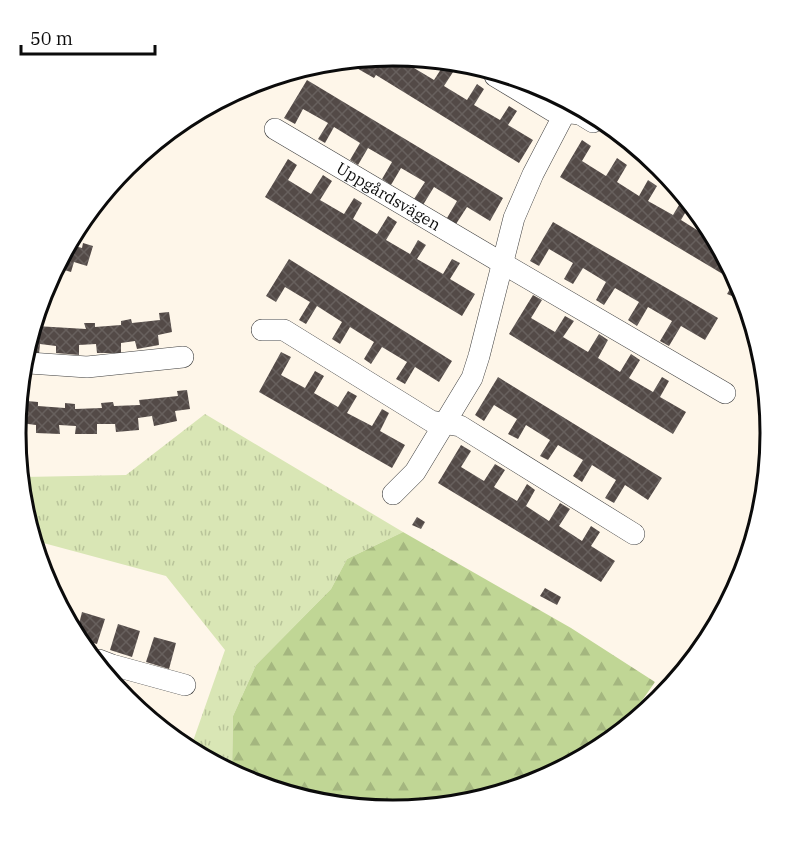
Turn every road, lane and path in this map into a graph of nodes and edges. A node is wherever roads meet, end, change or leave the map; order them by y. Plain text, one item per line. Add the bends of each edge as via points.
1 (510, 85) edge
2 (565, 109) edge
3 (566, 110) edge
4 (275, 129) dead end
5 (502, 263) junction
6 (262, 330) dead end
7 (183, 357) dead end
8 (33, 363) edge
9 (725, 393) dead end
10 (445, 423) junction
11 (393, 494) dead end
12 (634, 534) dead end
13 (107, 663) edge
14 (185, 685) dead end

1 - 2 street via 553,111
3 - 5 street via 514,218
4 - 5 street, Uppgårdsvägen
5 - 9 street, Uppgårdsvägen
5 - 10 street via 472,378
6 - 10 street via 284,330 430,421
7 - 8 street via 87,367
10 - 11 street via 415,472
10 - 12 street via 460,426
13 - 14 street

